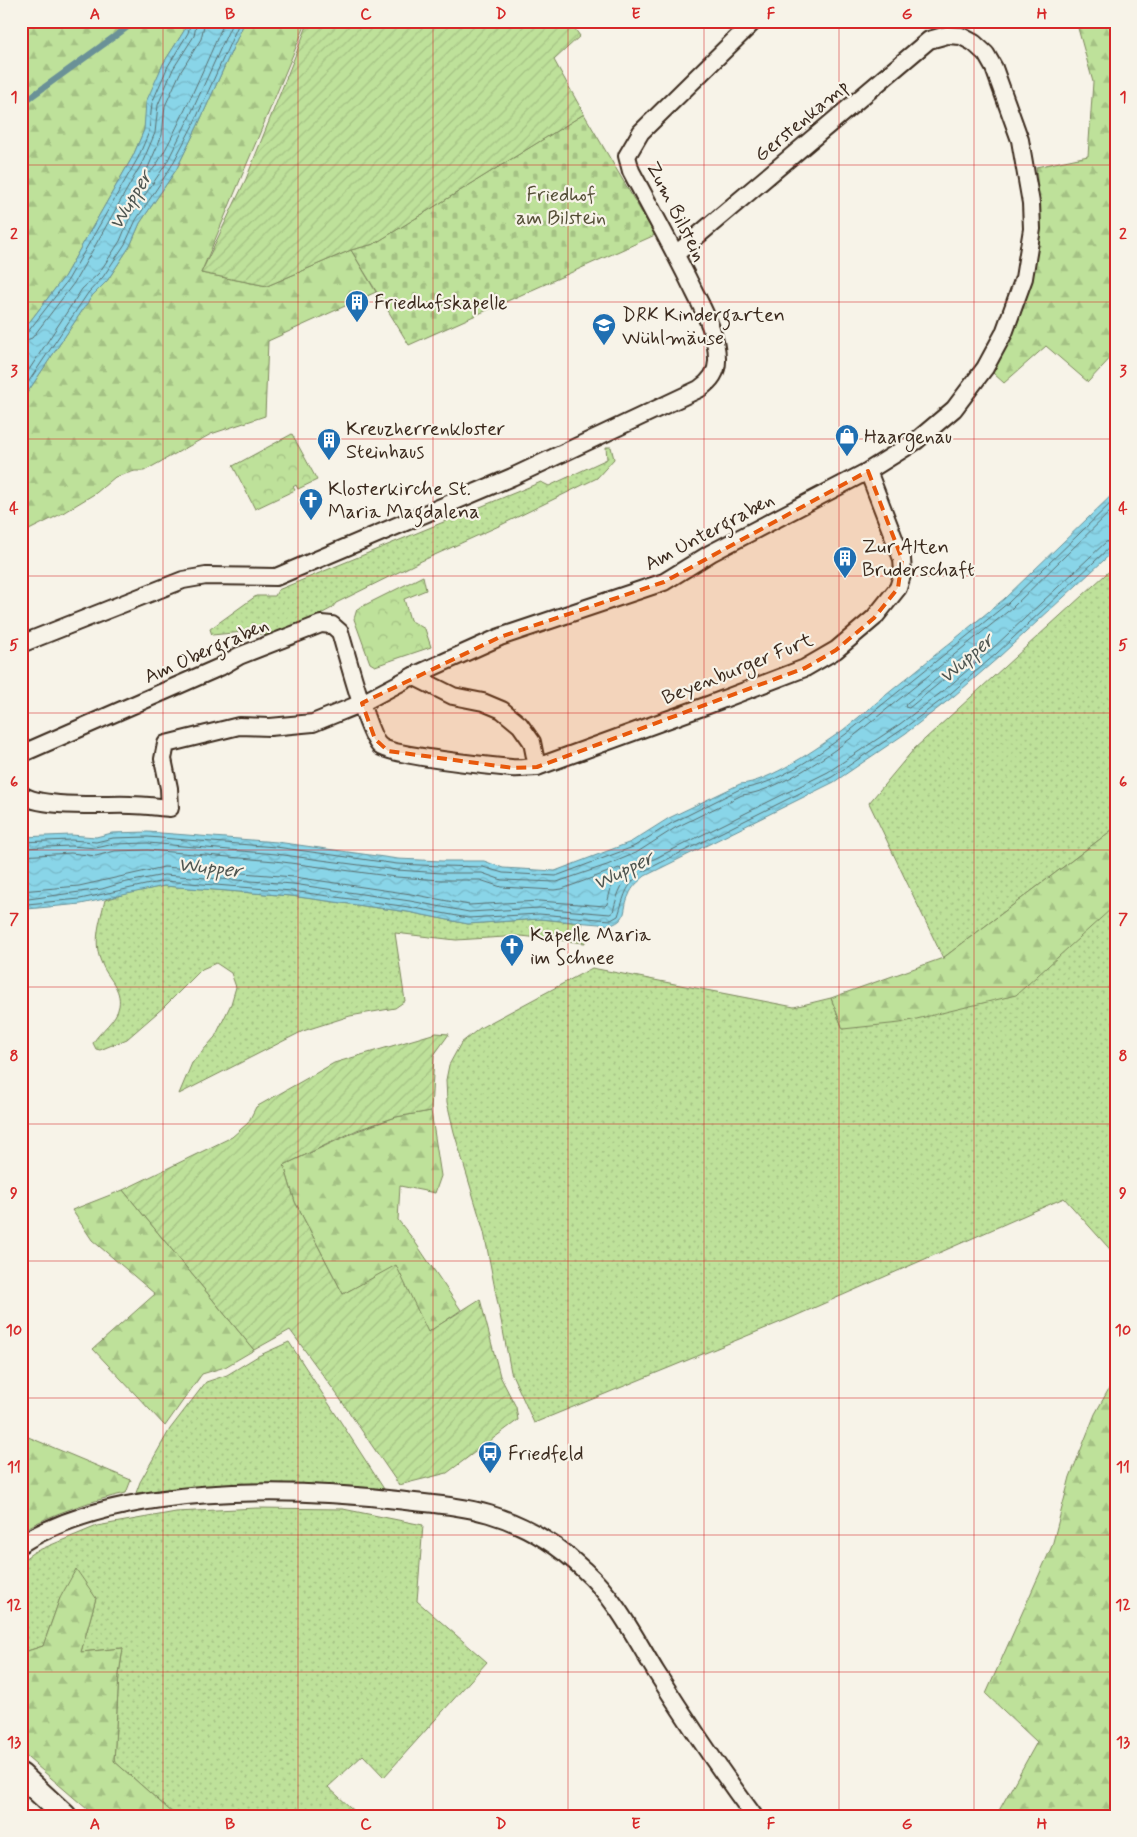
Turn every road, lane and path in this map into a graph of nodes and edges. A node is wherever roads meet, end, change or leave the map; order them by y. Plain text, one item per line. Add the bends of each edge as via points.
1 (754, 21) edge
2 (961, 36) joint
3 (676, 254) junction
4 (868, 470) junction
5 (21, 644) edge
6 (413, 676) junction
7 (362, 703) junction
8 (21, 754) edge
9 (537, 767) junction
10 (21, 794) edge
11 (21, 1544) edge
12 (21, 1775) edge
13 (65, 1816) edge
14 (754, 1816) edge

1 - 3 street, Zum Bilstein via 641,132 628,151 631,170
2 - 3 street, Gerstenkamp via 947,35 929,40
2 - 4 street, Am Untergraben via 986,54 994,68 1020,140 1032,229 1024,278 1004,333 985,368 954,409 916,441
3 - 5 street, Zum Bilstein via 704,310 716,346 717,364 713,376 699,389 512,477 276,577 206,576 183,580
4 - 6 street, Am Untergraben via 664,582 500,638
4 - 9 street, Beyenburger Furt via 902,559 903,572 898,588 874,618 836,650 805,668
6 - 7 street, Am Untergraben
6 - 9 street via 453,696 502,710 520,724 532,742
7 - 8 street, Am Obergraben via 340,632 332,624 321,624 239,656
7 - 9 street, Beyenburger Furt via 375,739 388,751 513,768
7 - 10 street, Am Untergraben via 313,723 239,726 166,744 163,759 170,808 44,803
11 - 14 street via 93,1513 159,1501 231,1494 384,1498 473,1510 512,1522 551,1542 598,1584 627,1622 688,1722
12 - 13 main road

